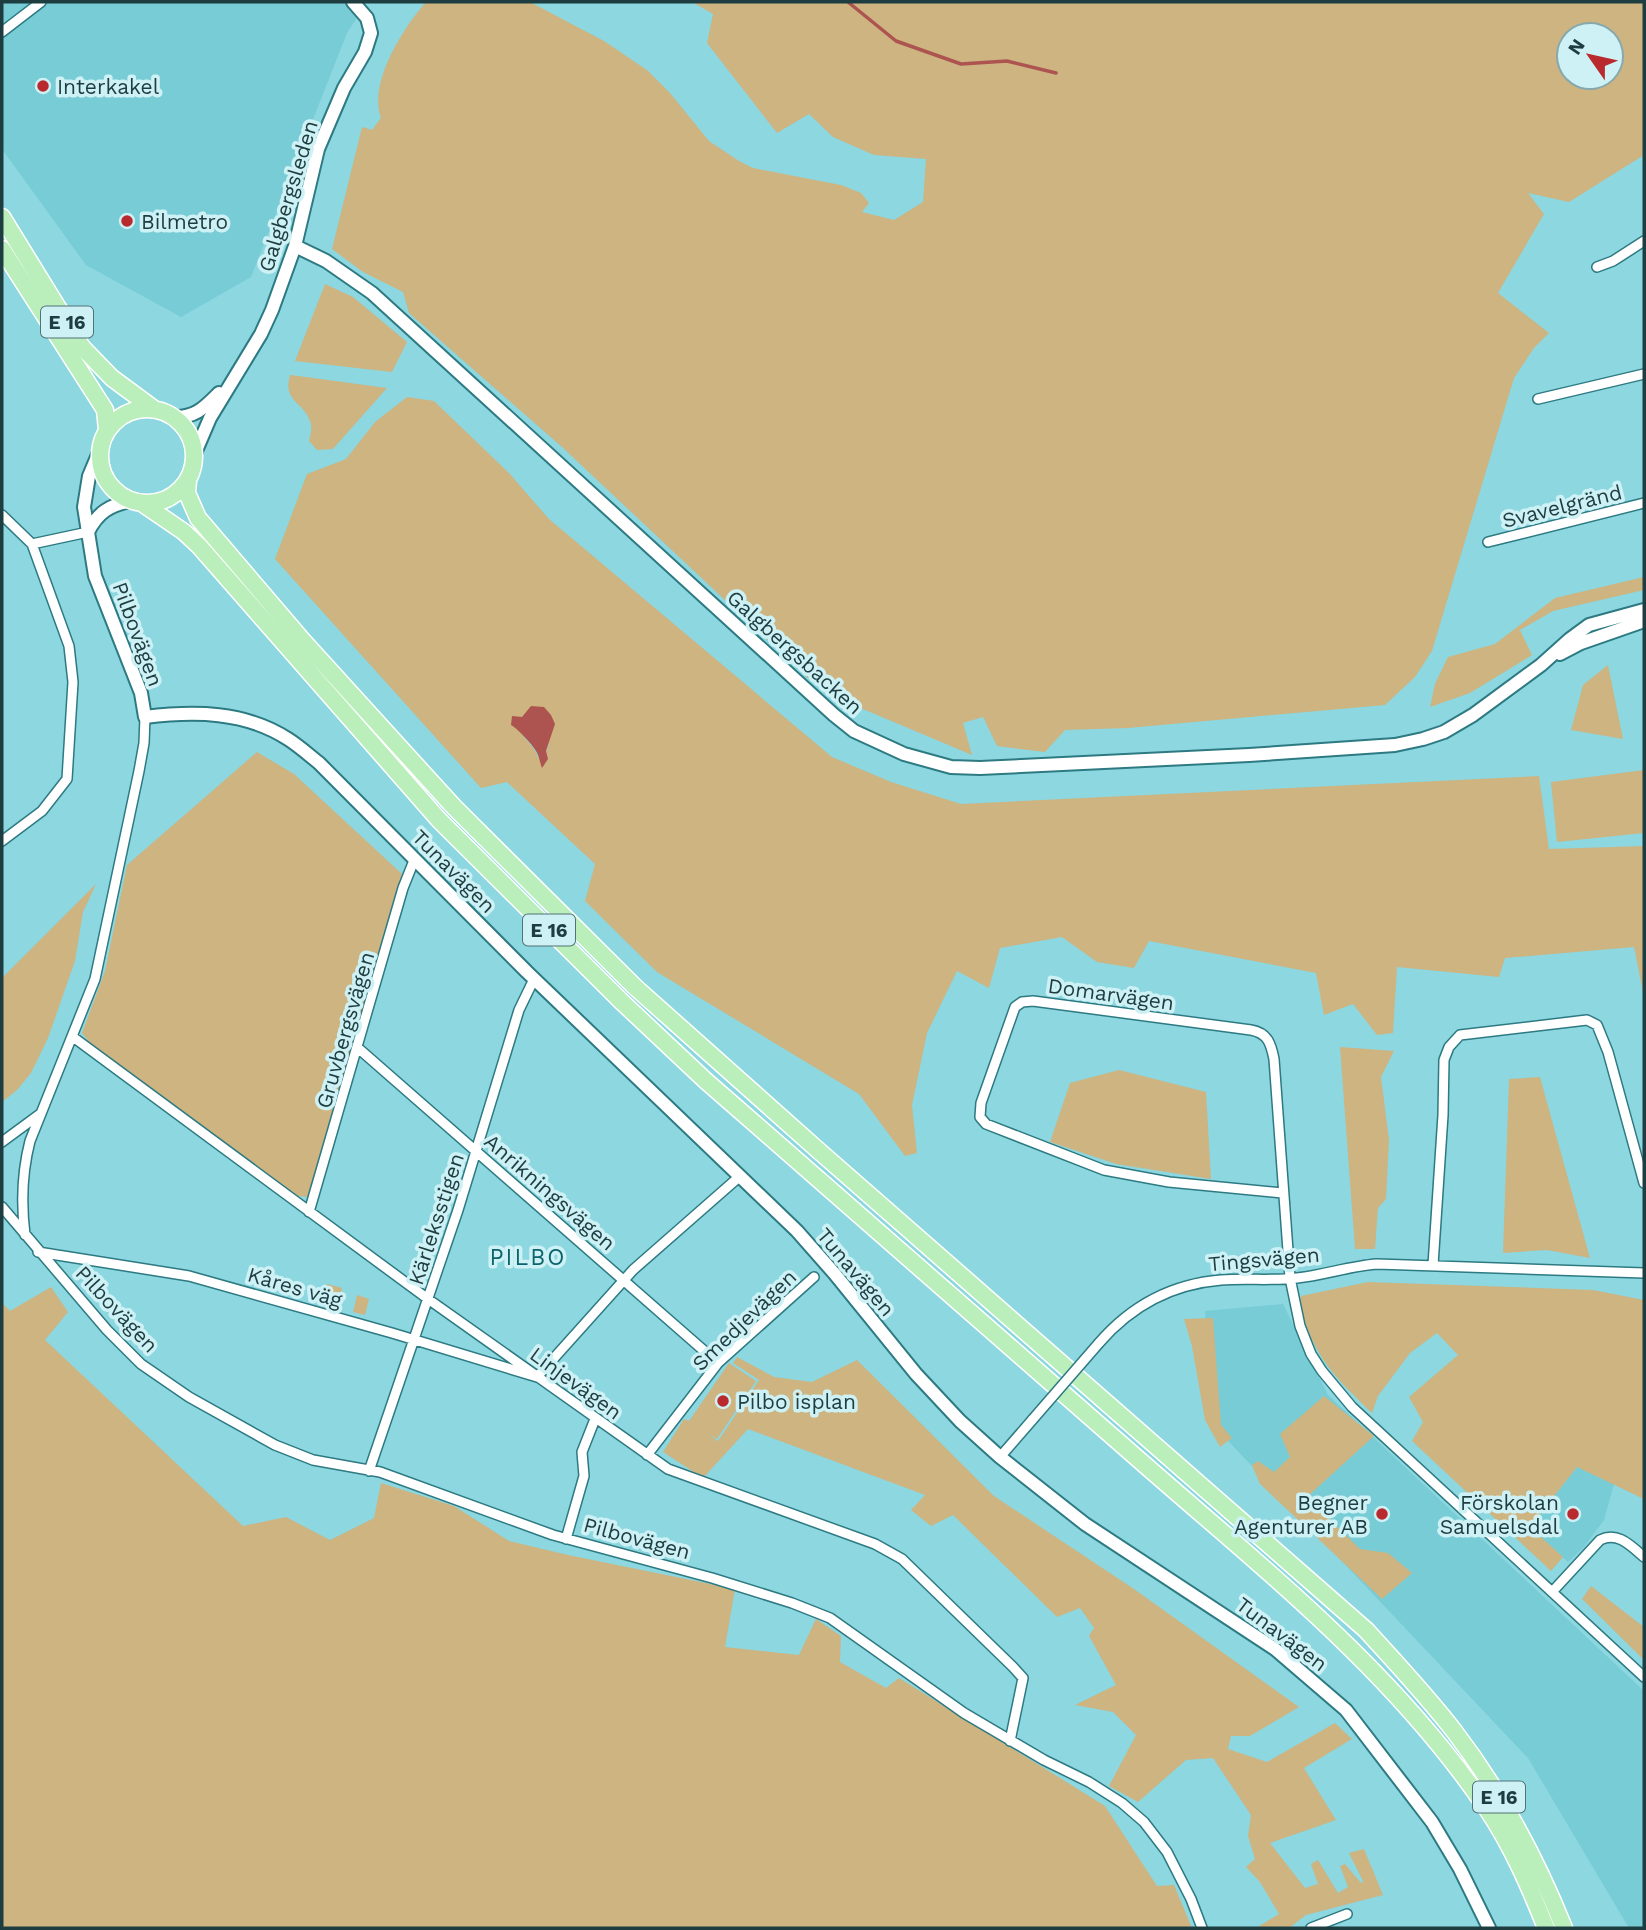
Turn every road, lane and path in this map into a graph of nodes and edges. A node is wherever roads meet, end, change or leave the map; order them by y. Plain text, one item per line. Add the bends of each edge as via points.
1 (41, 2) edge
2 (353, 2) edge
3 (2, 32) edge
4 (2, 217) edge
5 (1644, 241) edge
6 (295, 246) junction
7 (2, 248) edge
8 (1597, 267) dead end
9 (1644, 374) edge
10 (229, 383) junction
11 (1538, 399) dead end
12 (154, 409) junction
13 (173, 417) junction
14 (107, 429) junction
15 (100, 450) junction
16 (195, 453) junction
17 (188, 481) junction
18 (137, 502) junction
19 (1644, 503) edge
20 (2, 515) edge
21 (88, 532) junction
22 (1488, 542) dead end
23 (32, 544) junction
24 (1644, 610) edge
25 (1644, 621) edge
26 (1541, 665) junction
27 (145, 717) junction
28 (2, 841) edge
29 (415, 858) junction
30 (534, 979) junction
31 (73, 1037) junction
32 (358, 1048) junction
33 (41, 1112) junction
34 (2, 1142) edge
35 (477, 1150) junction
36 (739, 1177) junction
37 (1644, 1183) edge
38 (1282, 1193) junction
39 (2, 1207) edge
40 (309, 1212) junction
41 (25, 1235) junction
42 (38, 1252) junction
43 (1433, 1265) junction
44 (1644, 1273) edge
45 (814, 1277) dead end
46 (1290, 1278) junction
47 (624, 1280) junction
48 (428, 1299) junction
49 (414, 1340) junction
50 (718, 1363) junction
51 (537, 1377) junction
52 (595, 1419) junction
53 (647, 1455) junction
54 (1000, 1457) junction
55 (369, 1471) junction
56 (566, 1539) junction
57 (1644, 1557) edge
58 (1552, 1592) junction
59 (1644, 1677) edge
60 (1010, 1741) junction
61 (1347, 1914) dead end
62 (1202, 1928) edge
63 (1311, 1928) edge
64 (1489, 1928) edge
65 (1546, 1928) edge
66 (1564, 1928) edge

1 - 3 street
2 - 6 street, Galgbergsleden via 366,16 371,33 318,149
4 - 12 highway, E 16 via 82,346 112,378
5 - 8 street
6 - 10 street, Galgbergsleden via 261,334
6 - 26 street, Galgbergsbacken via 372,293 834,715 854,731 922,760 967,768 1032,767 1395,745 1444,732
7 - 14 highway, E 16 via 104,410
9 - 11 street
10 - 13 street, Galgbergsleden via 197,414
10 - 16 street, Galgbergsleden
12 - 13 highway, E 16
12 - 14 highway via 130,411
13 - 16 highway via 188,432
14 - 15 highway
15 - 18 highway, E 16 via 106,481
15 - 21 street, Pilbovägen via 89,476 84,507
16 - 17 highway, E 16
17 - 18 highway via 166,500
17 - 66 highway, E 16 via 187,493 198,518 303,641 454,807 635,987 1366,1630 1436,1708 1481,1769 1525,1843
18 - 21 street via 115,504 102,511
18 - 65 highway, E 16 via 199,547 439,820 622,1002 706,1081 1301,1601 1387,1684 1487,1809
19 - 22 street, Svavelgränd
20 - 23 street
21 - 23 street
21 - 27 street, Pilbovägen via 95,576 141,693
23 - 28 street via 69,646 72,682 67,779 42,811
24 - 26 street via 1589,625
25 - 26 street via 1581,643
27 - 29 street, Tunavägen via 175,713 230,716 288,739 319,763
27 - 31 street, Pilbovägen via 101,959
29 - 30 street, Tunavägen
29 - 32 street, Gruvbergsvägen
30 - 35 street, Kärleksstigen via 519,1010
30 - 36 street, Tunavägen
31 - 33 street, Pilbovägen
31 - 40 street, Linjevägen
32 - 35 street, Anrikningsvägen
32 - 40 street, Gruvbergsvägen
33 - 34 street
33 - 41 street, Pilbovägen via 26,1158
35 - 47 street, Anrikningsvägen
35 - 48 street, Kärleksstigen
36 - 47 street
36 - 54 street, Tunavägen via 797,1231 916,1374
37 - 43 street via 1597,1025 1580,1021 1460,1035 1444,1060
38 - 38 street, Domarvägen via 1181,1184 1104,1170 986,1124 979,1117 981,1103 1015,1007 1033,1001 1262,1033 1272,1046 1274,1059
38 - 46 street, Domarvägen
39 - 41 street, Pilbovägen
40 - 48 street, Linjevägen
41 - 42 street, Pilbovägen
42 - 49 street, Kåres väg via 179,1274
42 - 55 street, Pilbovägen via 131,1355 166,1382 227,1420 296,1454
43 - 44 street, Tingsvägen
43 - 46 street, Tingsvägen via 1357,1265
45 - 50 street, Smedjevägen
46 - 54 street, Tingsvägen, bridge via 1188,1285 1130,1313
46 - 58 street, Domarvägen via 1303,1336 1334,1387
47 - 50 street, Anrikningsvägen
47 - 51 street
48 - 49 street, Kärleksstigen
48 - 51 street, Linjevägen
49 - 51 street, Kåres väg
49 - 55 street, Kärleksstigen
50 - 53 street, Smedjevägen
51 - 52 street, Linjevägen
52 - 53 street, Linjevägen
52 - 56 street via 582,1452 584,1476
53 - 60 street, Linjevägen via 680,1475 875,1544 902,1559 1023,1678
54 - 64 street, Tunavägen via 1085,1524 1266,1643 1341,1705 1432,1822
55 - 56 street, Pilbovägen via 418,1484
56 - 60 street, Pilbovägen via 712,1577 821,1614
57 - 58 street via 1621,1539 1607,1536
58 - 59 street, Domarvägen
60 - 62 street, Pilbovägen via 1089,1782 1144,1822 1167,1852
61 - 63 street

